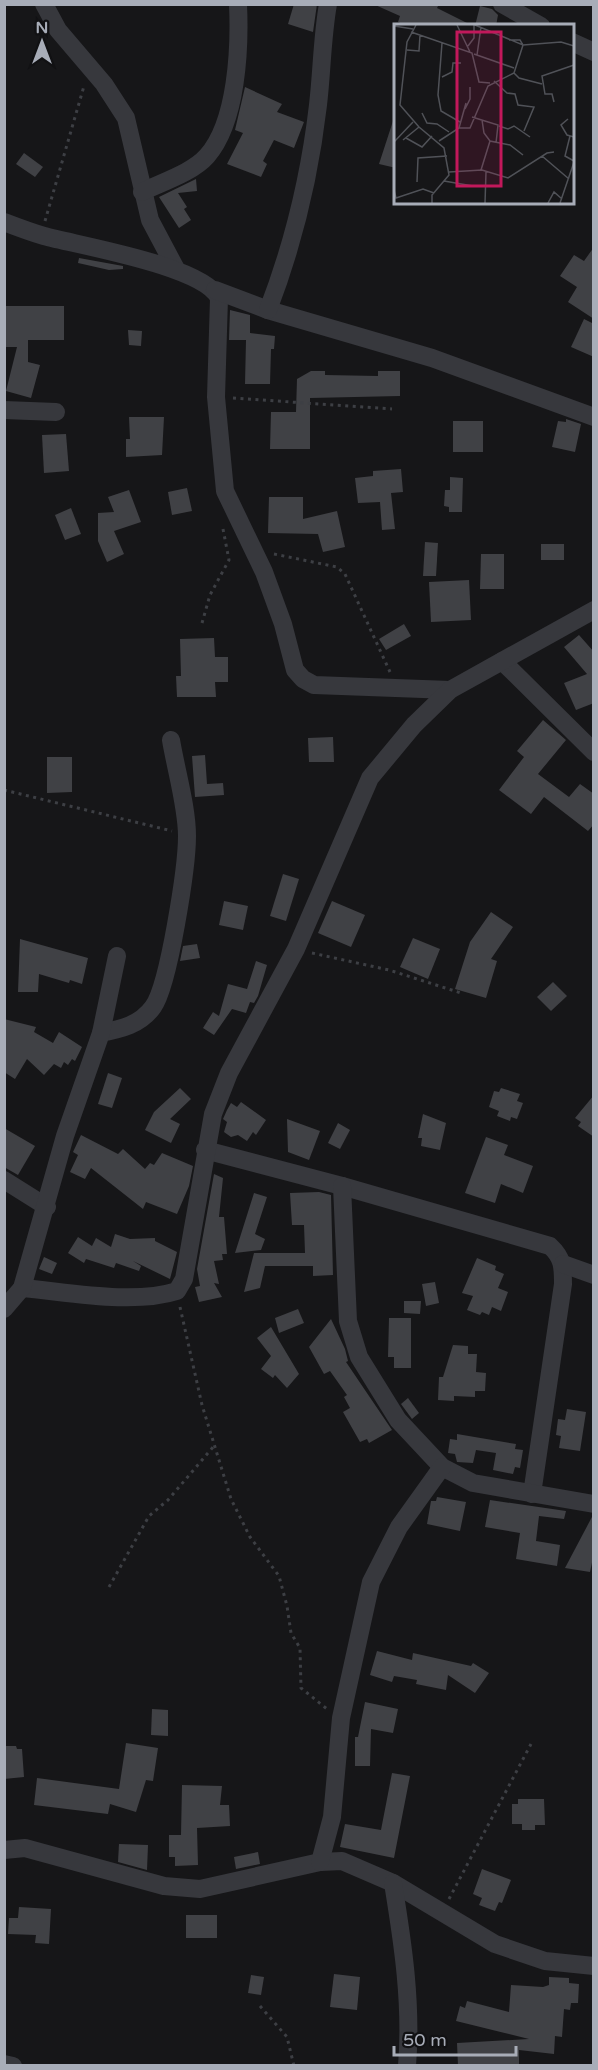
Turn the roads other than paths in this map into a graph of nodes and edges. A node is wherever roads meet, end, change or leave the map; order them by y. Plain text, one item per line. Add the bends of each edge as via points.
1 (44, 4) edge
2 (237, 4) edge
3 (328, 4) edge
4 (502, 4) edge
5 (537, 24) edge
6 (574, 42) edge
7 (594, 52) edge
8 (142, 192) junction
9 (4, 222) edge
10 (176, 269) junction
11 (215, 290) junction
12 (268, 310) junction
13 (4, 410) edge
14 (56, 412) dead end
15 (594, 417) edge
16 (594, 610) edge
17 (502, 661) junction
18 (450, 690) junction
19 (171, 740) dead end
20 (594, 752) edge
21 (117, 956) dead end
22 (101, 1034) junction
23 (205, 1150) junction
24 (4, 1180) edge
25 (342, 1186) junction
26 (46, 1207) junction
27 (563, 1264) junction
28 (594, 1275) edge
29 (22, 1288) junction
30 (4, 1309) edge
31 (442, 1467) junction
32 (532, 1494) junction
33 (594, 1504) edge
34 (4, 1850) edge
35 (320, 1862) junction
36 (393, 1883) junction
37 (594, 1966) edge
38 (4, 2064) edge
39 (13, 2066) edge
40 (406, 2066) edge

1 - 8 street via 57,30 126,118
2 - 8 street via 235,84 220,135 206,157
3 - 12 street via 318,106 303,188 285,265
4 - 5 street
6 - 7 street
8 - 10 street via 150,220
9 - 10 street
10 - 11 street
11 - 12 street
11 - 18 street via 219,298 216,397 225,491 264,572 295,670 314,685
12 - 15 street via 432,358
13 - 14 street
16 - 17 street
17 - 18 street
17 - 20 street
18 - 23 street via 414,724 370,778 296,949 229,1073 213,1114
19 - 22 street via 187,835 179,904 158,997 154,1007 138,1022
21 - 22 street
22 - 26 street via 65,1136
23 - 25 street
23 - 29 street via 184,1279 177,1291 121,1296
24 - 26 street
25 - 27 street via 550,1246
25 - 31 street via 348,1321 359,1357 398,1420
26 - 29 street
27 - 28 street
27 - 32 street
29 - 30 street
31 - 32 street via 473,1483
31 - 35 street via 399,1527 371,1582 341,1718 332,1817
32 - 33 street
34 - 35 street via 25,1848 164,1886 200,1889
35 - 36 street via 342,1861
36 - 37 street via 495,1944 545,1961
36 - 40 street via 406,1963
38 - 39 street

